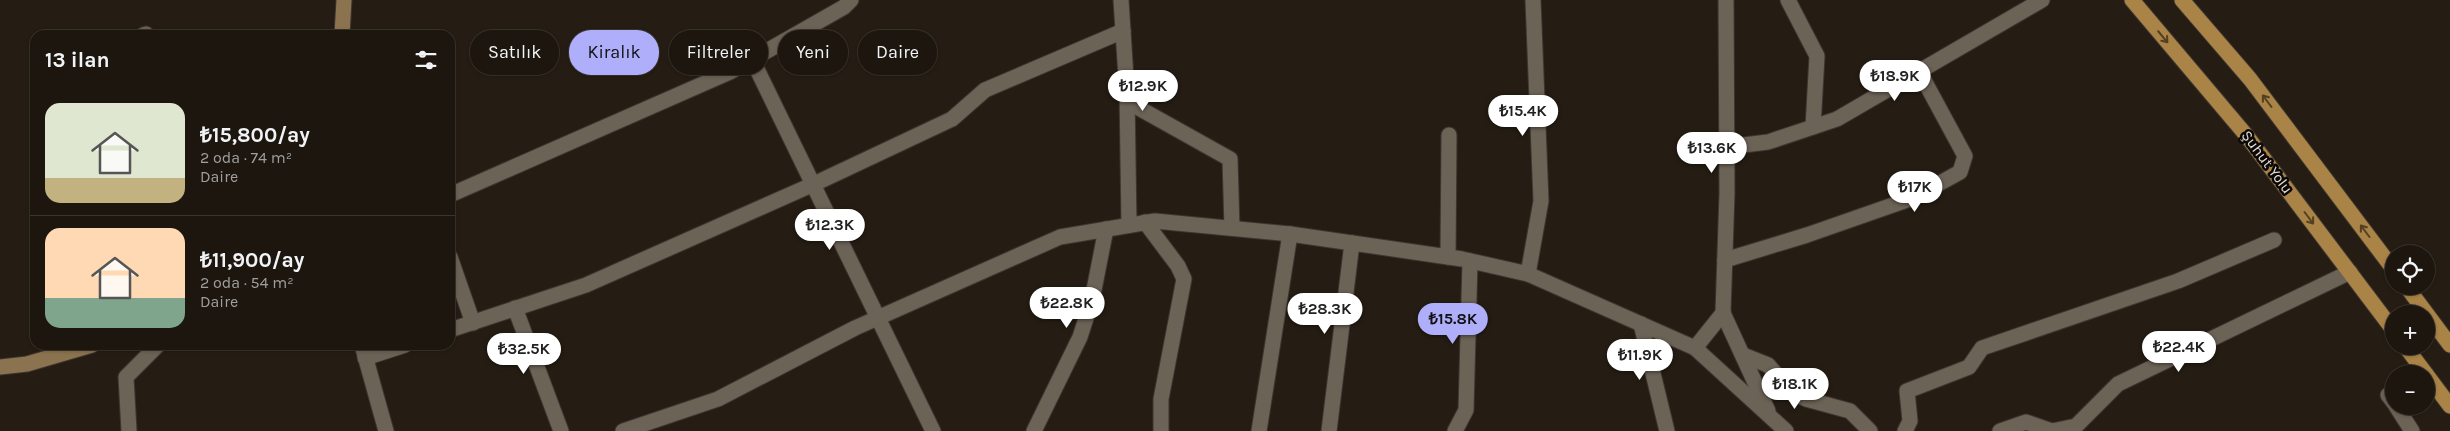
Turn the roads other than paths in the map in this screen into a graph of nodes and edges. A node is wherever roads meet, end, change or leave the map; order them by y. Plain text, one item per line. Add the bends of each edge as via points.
1 (344, 0) edge
2 (1121, 0) edge
3 (1533, 0) edge
4 (1726, 0) edge
5 (1788, 0) edge
6 (2042, 0) edge
7 (2132, 0) edge
8 (2182, 0) edge
9 (845, 2) edge
10 (342, 30) edge
11 (1123, 31) junction
12 (768, 49) edge
13 (1919, 71) junction
14 (723, 75) edge
15 (760, 75) edge
16 (1128, 102) junction
17 (1813, 127) junction
18 (1449, 135) dead end
19 (1727, 147) junction
20 (814, 184) junction
21 (455, 193) edge
22 (1145, 222) junction
23 (1129, 225) junction
24 (1232, 228) junction
25 (1106, 229) junction
26 (1290, 234) junction
27 (2274, 240) dead end
28 (1352, 243) junction
29 (1448, 257) junction
30 (2385, 258) edge
31 (1725, 260) junction
32 (1470, 261) junction
33 (455, 271) edge
34 (2350, 272) junction
35 (1528, 274) junction
36 (2413, 295) edge
37 (515, 308) junction
38 (1723, 313) junction
39 (879, 317) junction
40 (2385, 319) edge
41 (473, 322) junction
42 (1641, 324) junction
43 (455, 328) edge
44 (2450, 345) edge
45 (1695, 348) junction
46 (75, 350) edge
47 (153, 350) edge
48 (364, 351) edge
49 (1743, 355) junction
50 (0, 366) edge
51 (2435, 388) edge
52 (2450, 406) edge
53 (2402, 415) edge
54 (1771, 418) junction
55 (129, 431) edge
56 (386, 431) edge
57 (561, 431) edge
58 (623, 431) edge
59 (933, 431) edge
60 (1034, 431) edge
61 (1161, 431) edge
62 (1259, 431) edge
63 (1329, 431) edge
64 (1456, 431) edge
65 (1667, 431) edge
66 (1786, 431) edge
67 (1870, 431) edge
68 (1904, 431) edge
69 (2000, 431) edge
70 (2412, 431) edge

1 - 10 street
2 - 11 street
3 - 35 street via 1541,201
4 - 19 street
5 - 17 street via 1817,56
6 - 13 street
7 -> 34 main road, Şuhut Yolu via 2246,134
30 -> 8 main road via 2250,79
9 - 12 street
11 - 16 street
11 - 20 street via 985,90 952,119
13 - 17 street via 1837,119
13 - 31 street via 1965,156 1960,172 1913,198
14 - 21 street
15 - 20 street
16 - 23 street
16 - 24 street via 1230,159
17 - 19 street via 1768,142
18 - 29 street
19 - 31 street
20 - 37 street via 586,285
20 - 39 street
22 - 23 street
22 - 24 street
22 - 61 street via 1178,266 1184,280 1161,399
23 - 25 street
24 - 26 street
25 - 39 street via 1060,237
25 - 60 street via 1092,300 1080,337
26 - 28 street
26 - 62 street
27 - 68 street via 2178,281 1982,348 1969,367 1907,391 1910,421
28 - 29 street
28 - 63 street
29 - 32 street
31 - 38 street
32 - 35 street
32 - 64 street via 1466,410
33 - 41 street
34 - 40 main road, Şuhut Yolu
34 - 69 street via 2118,384 2076,426 2052,431 2026,422
35 - 42 street
36 - 44 main road
37 - 41 street
37 - 57 street
38 - 45 street
38 - 49 street
39 - 58 street via 718,399
39 - 59 street
41 - 43 street
42 - 45 street
42 - 65 street
45 - 54 street
46 - 50 street via 27,364
47 - 55 street via 126,377
48 - 56 street
49 - 54 street
49 - 67 street via 1768,365 1792,392 1850,411
51 - 52 main road
53 - 70 street
54 - 66 street

